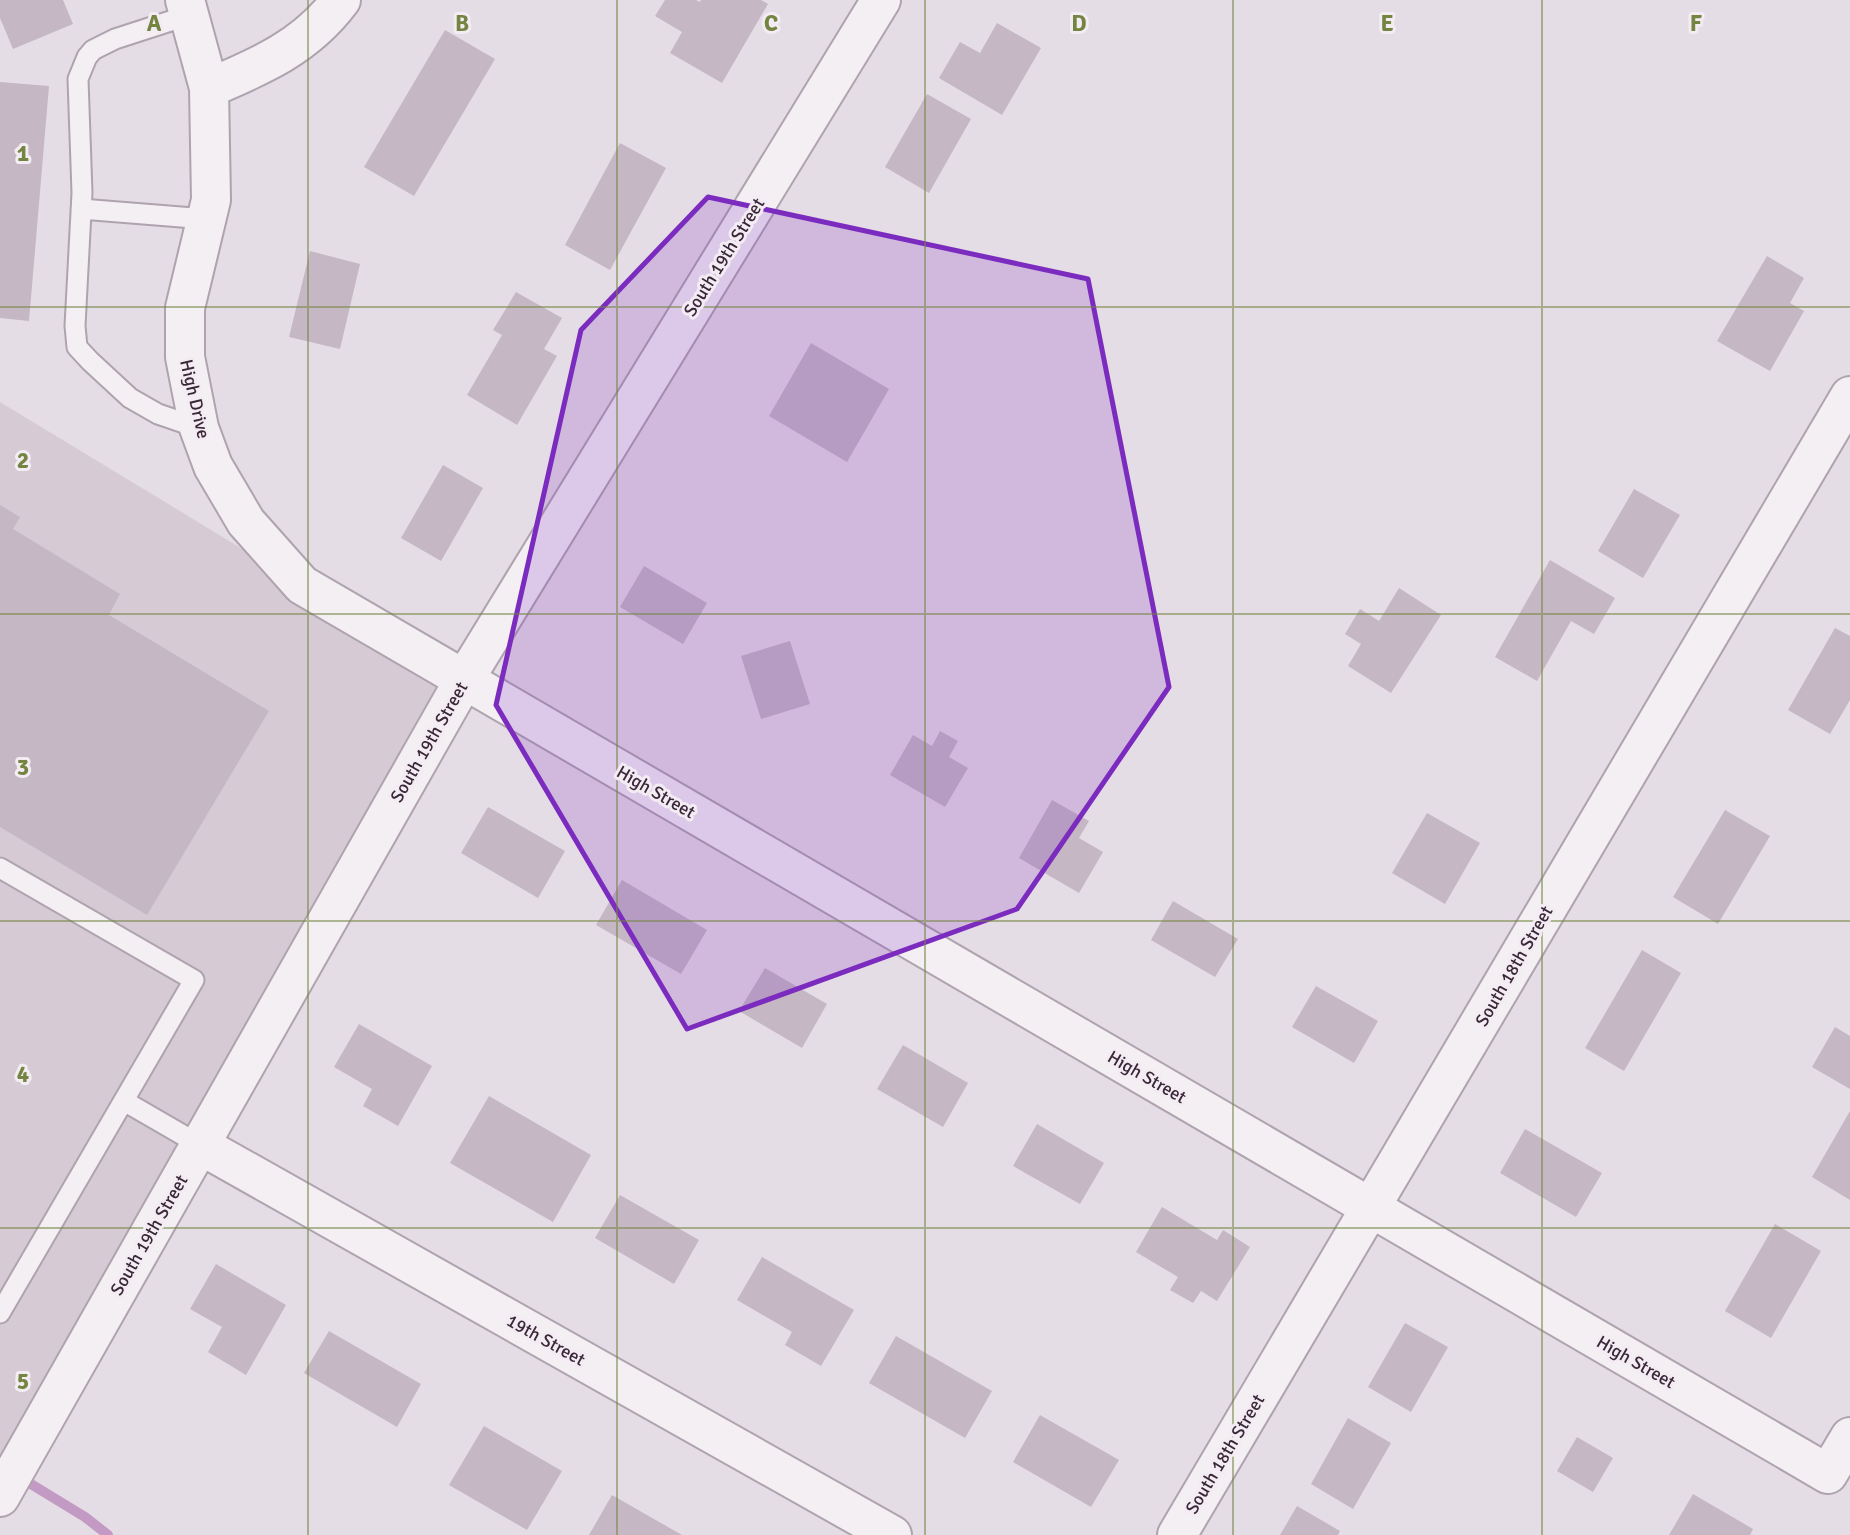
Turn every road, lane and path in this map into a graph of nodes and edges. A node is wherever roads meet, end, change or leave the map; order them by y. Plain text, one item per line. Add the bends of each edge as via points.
1 (341, 0) edge
2 (881, 0) edge
3 (188, 7) edge
4 (209, 88) junction
5 (81, 209) junction
6 (206, 219) junction
7 (1846, 410) edge
8 (199, 428) junction
9 (464, 680) junction
10 (0, 868) edge
11 (124, 1101) junction
12 (200, 1145) junction
13 (1372, 1208) junction
14 (0, 1313) edge
15 (1850, 1437) edge
16 (0, 1497) edge
17 (892, 1535) edge
18 (1177, 1535) edge

1 - 4 street via 326,21 272,61
2 - 9 street, South 19th Street
3 - 4 street, High Drive
3 - 5 lane via 115,39 87,57 78,79
4 - 6 street, High Drive via 211,200
5 - 6 lane
5 - 8 lane via 78,347 130,398 158,414
6 - 8 street, High Drive via 185,309 185,357
7 - 13 street, South 18th Street
8 - 9 street, High Drive via 213,466 246,522 302,585
9 - 12 street, South 19th Street
9 - 13 street, High Street
10 - 11 lane via 194,980
11 - 12 lane
11 - 14 lane
12 - 16 street, South 19th Street
12 - 17 street, 19th Street
13 - 15 street, High Street via 1828,1474
13 - 18 street, South 18th Street

